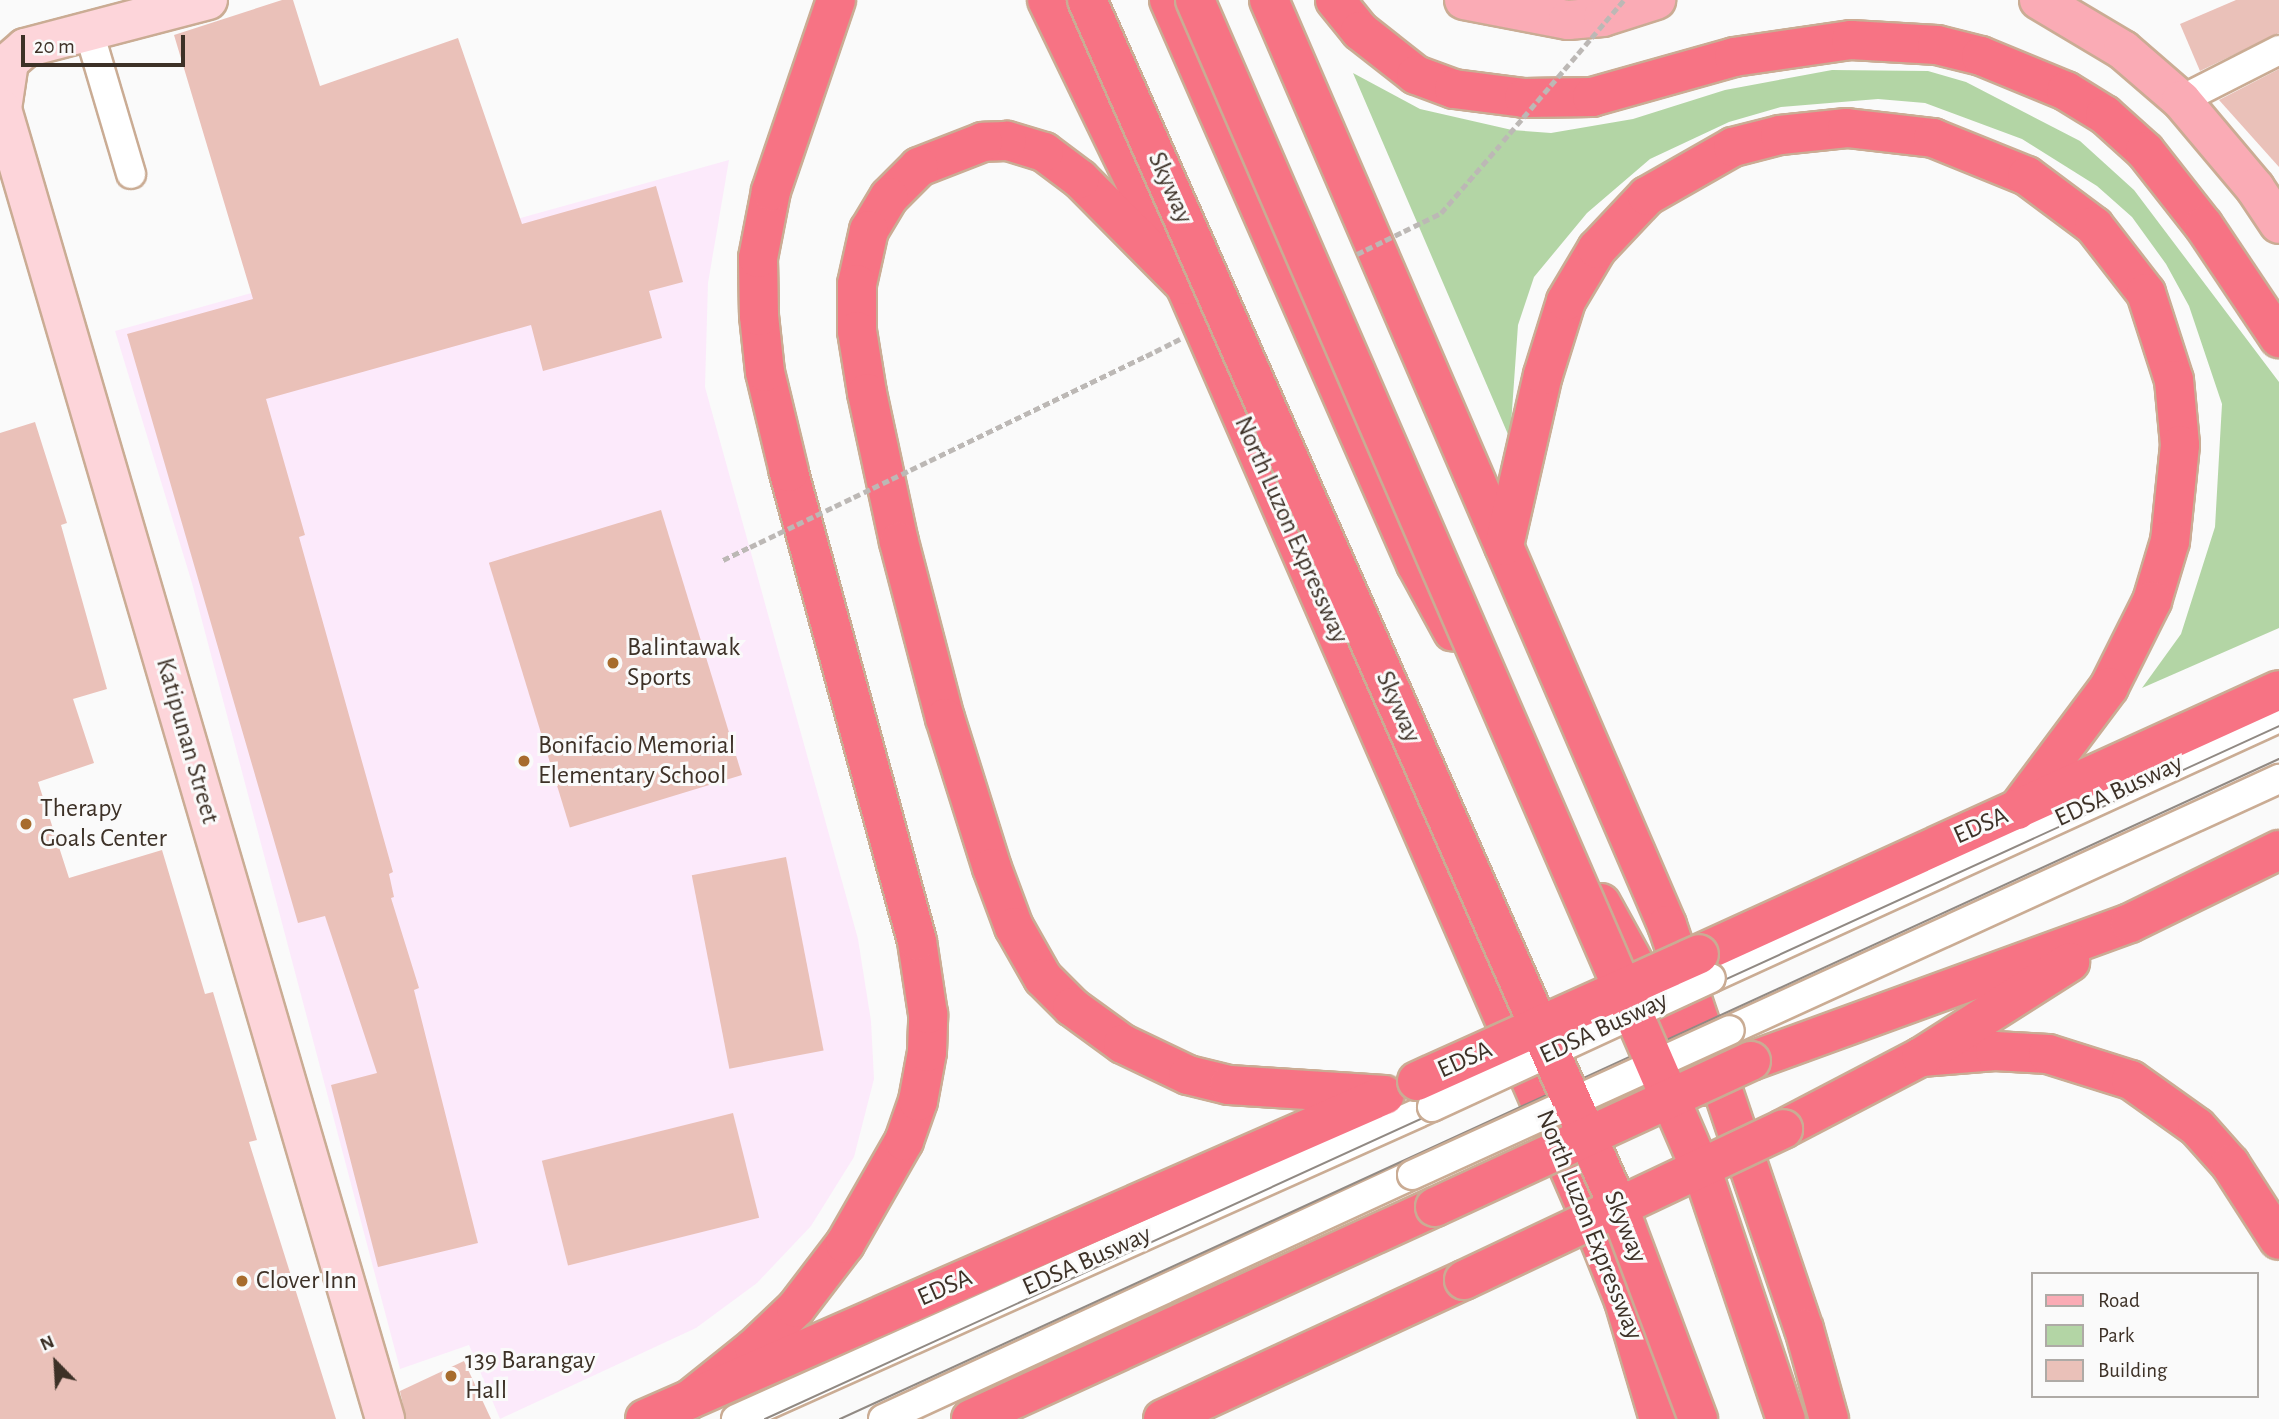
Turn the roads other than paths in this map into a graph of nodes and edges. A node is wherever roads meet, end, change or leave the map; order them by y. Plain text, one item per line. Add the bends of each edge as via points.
1 (208, 0) edge
2 (836, 0) edge
3 (1046, 0) edge
4 (1087, 0) edge
5 (1169, 0) edge
6 (1195, 0) edge
7 (1269, 0) edge
8 (1335, 0) edge
9 (1464, 0) edge
10 (1656, 0) edge
11 (2039, 0) edge
12 (89, 32) junction
13 (2279, 50) edge
14 (4, 59) edge
15 (2181, 100) junction
16 (131, 174) dead end
17 (2279, 224) edge
18 (1185, 285) junction
19 (2279, 338) edge
20 (1504, 546) junction
21 (2279, 690) edge
22 (2279, 718) edge
23 (2279, 779) edge
24 (2017, 810) junction
25 (2279, 850) edge
26 (2130, 923) junction
27 (1705, 966) junction
28 (1921, 1057) junction
29 (1411, 1094) junction
30 (1750, 1174) junction
31 (2279, 1240) edge
32 (689, 1400) junction
33 (385, 1419) edge
34 (645, 1419) edge
35 (736, 1419) edge
36 (883, 1419) edge
37 (971, 1419) edge
38 (1163, 1419) edge
39 (1659, 1419) edge
40 (1698, 1419) edge
41 (1786, 1419) edge
42 (1829, 1419) edge

1 - 12 street
2 - 32 highway via 771,191 758,258 759,316 765,372 789,472 917,941 928,1014 927,1052 918,1101 904,1141 845,1244 796,1308
3 - 18 highway, North Luzon Expressway
4 - 40 highway, Skyway, bridge via 1621,1213
5 - 30 highway via 1416,564
6 - 41 highway, bridge via 1705,1179
7 - 20 highway
8 - 19 highway via 1360,31 1416,75 1454,89 1524,98 1592,97 1734,57 1851,40 1937,44 1981,55 2066,91 2105,115 2145,151 2204,226
9 - 10 main road via 1568,20 1603,17
11 - 15 main road via 2123,50
12 - 14 street via 25,48
12 - 16 lane
13 - 15 lane
14 - 33 street, Katipunan Street via 2,109
15 - 17 main road
18 - 29 highway via 1063,163 1026,145 983,142 919,167 869,230 860,260 856,308 867,393 899,542 945,718 1013,927 1043,978 1072,1007 1123,1044 1188,1075 1229,1085
18 - 39 highway, North Luzon Expressway via 1592,1221 1624,1301
20 - 24 highway via 1543,375 1566,301 1597,249 1647,196 1733,147 1780,135 1847,128 1933,138 2027,176 2094,226 2146,293 2174,380 2180,445 2170,541 2152,601 2109,687
20 - 30 highway via 1667,925
21 - 24 highway, EDSA
22 - 27 lane, EDSA Busway
23 - 36 lane, EDSA Busway, bridge
24 - 27 highway, EDSA
25 - 26 highway
26 - 28 highway
26 - 37 highway, bridge via 1751,1061
27 - 29 highway, EDSA, bridge
28 - 31 highway via 1995,1051 2048,1054 2130,1080 2197,1127 2230,1164
28 - 38 highway, bridge via 1783,1129
29 - 32 highway, EDSA
29 - 35 lane, EDSA Busway
30 - 42 highway via 1804,1329
32 - 34 highway, EDSA

